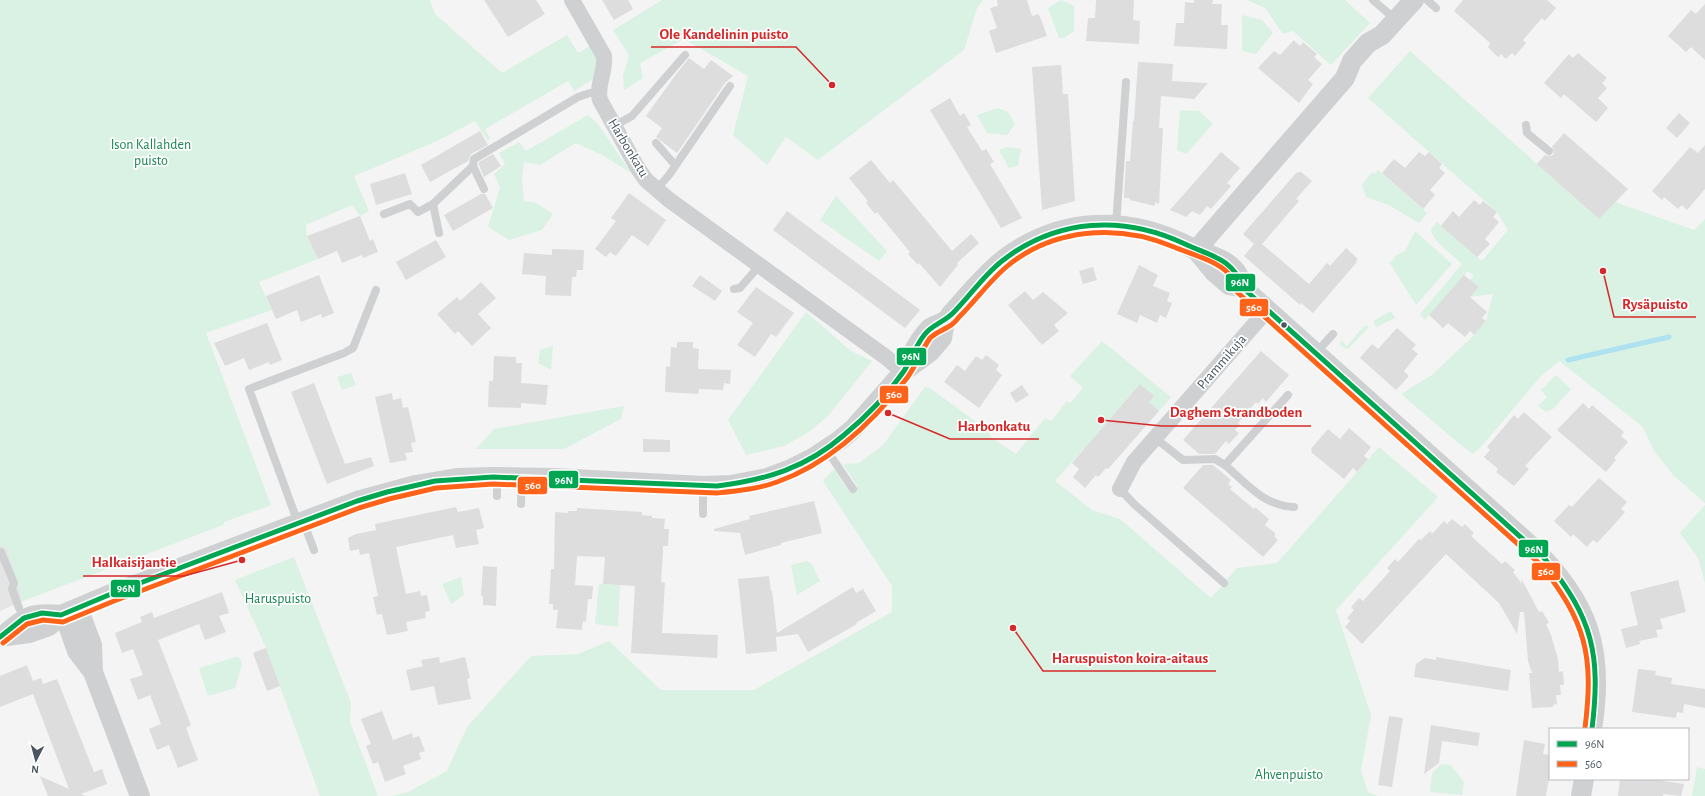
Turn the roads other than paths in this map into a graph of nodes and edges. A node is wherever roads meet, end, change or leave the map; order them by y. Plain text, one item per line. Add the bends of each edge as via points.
1 (572, 0) edge
2 (1372, 0) edge
3 (1414, 0) edge
4 (1427, 0) edge
5 (1436, 8) dead end
6 (1396, 20) junction
7 (685, 55) dead end
8 (1126, 82) dead end
9 (730, 86) dead end
10 (599, 93) junction
11 (1526, 125) dead end
12 (614, 126) junction
13 (656, 143) dead end
14 (1548, 151) dead end
15 (675, 165) junction
16 (473, 166) junction
17 (484, 189) dead end
18 (656, 190) junction
19 (433, 204) junction
20 (384, 214) dead end
21 (1116, 225) junction
22 (439, 233) dead end
23 (1196, 250) junction
24 (759, 266) junction
25 (734, 289) dead end
26 (376, 290) dead end
27 (1267, 310) junction
28 (1333, 334) dead end
29 (1315, 354) junction
30 (903, 372) junction
31 (1288, 395) dead end
32 (1156, 438) junction
33 (826, 449) junction
34 (1225, 465) junction
35 (522, 477) junction
36 (703, 486) junction
37 (853, 489) dead end
38 (1120, 489) joint
39 (521, 504) dead end
40 (1294, 507) dead end
41 (702, 514) dead end
42 (300, 522) junction
43 (314, 550) dead end
44 (1, 552) edge
45 (1224, 583) dead end
46 (19, 608) dead end
47 (63, 616) junction
48 (2, 636) edge
49 (1592, 728) edge
50 (1584, 780) edge
51 (140, 796) edge
52 (1581, 796) edge

1 - 10 street via 604,56
2 - 6 lane
3 - 6 street
4 - 5 lane
6 - 23 street via 1382,35 1377,52 1363,68 1345,78
7 - 12 lane via 632,116
8 - 21 lane
9 - 15 lane
10 - 12 street, Harbonkatu
10 - 16 lane via 578,97 474,159
11 - 14 lane via 1527,133
12 - 18 street, Harbonkatu via 637,167
13 - 15 lane
15 - 18 lane
16 - 17 lane
16 - 19 lane
18 - 24 street, Harbonkatu
19 - 20 lane via 418,212 410,204
19 - 22 lane
21 - 23 street via 1161,233
21 - 30 street via 1077,227 1058,231 1035,239 1016,251 992,270 945,321 942,338 933,349
23 - 27 street via 1229,285 1242,287
24 - 25 lane via 740,288
24 - 30 street, Harbonkatu
26 - 42 lane via 353,348 249,389
27 - 29 street
27 - 32 street, Prammikuja
28 - 29 lane
29 - 49 street via 1531,546 1558,574 1582,612 1594,650 1597,687
30 - 33 street via 853,429
31 - 34 lane
32 - 34 lane via 1183,460 1216,459
32 - 38 street, Prammikuja via 1134,462
33 - 36 street via 789,470 767,478 731,485
33 - 37 lane
34 - 40 lane via 1262,498 1276,505
35 - 36 street
35 - 39 lane
35 - 42 street via 497,486 457,478 416,485 357,501
36 - 41 lane
38 - 45 lane
42 - 43 lane
42 - 47 street
44 - 46 lane via 14,583 12,589
47 - 48 street via 29,633
47 - 51 street via 92,645 93,672
50 - 52 street

